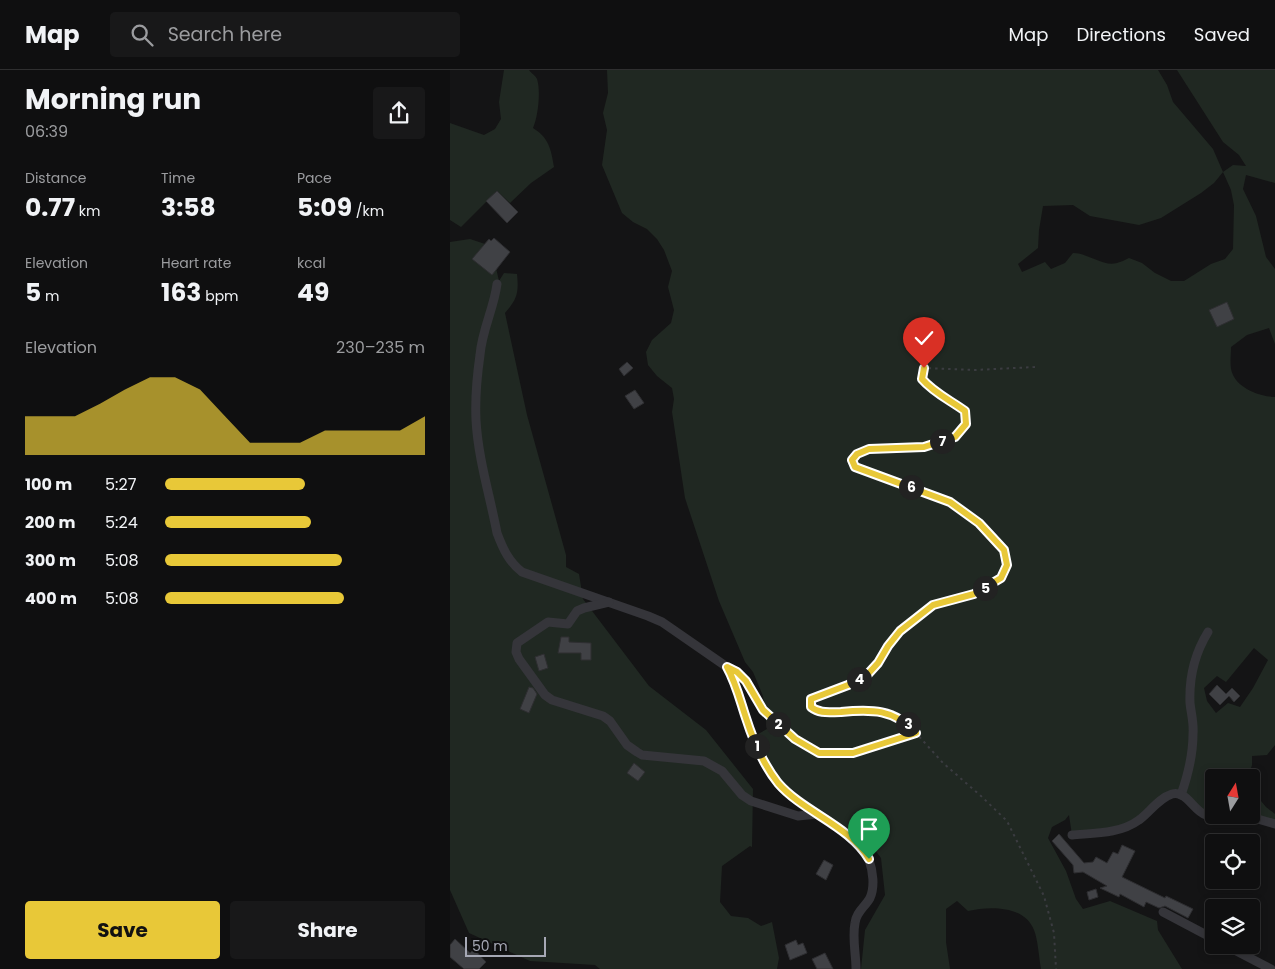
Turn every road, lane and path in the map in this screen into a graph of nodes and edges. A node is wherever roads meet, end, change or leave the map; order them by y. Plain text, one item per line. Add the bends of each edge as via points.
1 (497, 284) dead end
2 (1034, 367) dead end
3 (609, 602) junction
4 (1208, 632) dead end
5 (741, 676) dead end
6 (916, 733) junction
7 (1181, 795) junction
8 (817, 814) junction
9 (1205, 815) edge
10 (1260, 820) edge
11 (1275, 824) edge
12 (1072, 835) dead end
13 (1163, 912) dead end
14 (1205, 934) edge
15 (1242, 954) edge
16 (856, 969) edge
17 (1056, 969) edge
18 (1271, 969) edge

1 - 3 street via 481,346 476,419 497,533 508,558 522,572
2 - 6 path via 924,368 922,379 932,390 965,411 966,424 955,437 924,447 869,449 852,460 855,467 950,502 979,523 1004,550 1007,565 1001,578 974,594 933,605 900,631 867,675 811,699 811,707 818,712 866,710 887,713 906,722
3 - 8 street via 662,622 727,667 765,763 786,791
3 - 8 street via 577,611 568,624 548,622 517,643 518,659 545,695 562,704 603,716 616,727 627,745 642,755 704,761 722,771 751,801 798,816
4 - 7 street via 1198,652 1190,689 1194,731
5 - 6 path via 763,710 795,739 819,753 853,753
6 - 17 path via 943,763 1007,822 1044,896 1054,933
7 - 9 street
7 - 12 street via 1166,797 1138,820 1118,830
8 - 16 street via 854,841 869,859 872,877 870,897 858,912 853,932
10 - 11 street
13 - 14 street
15 - 18 street

